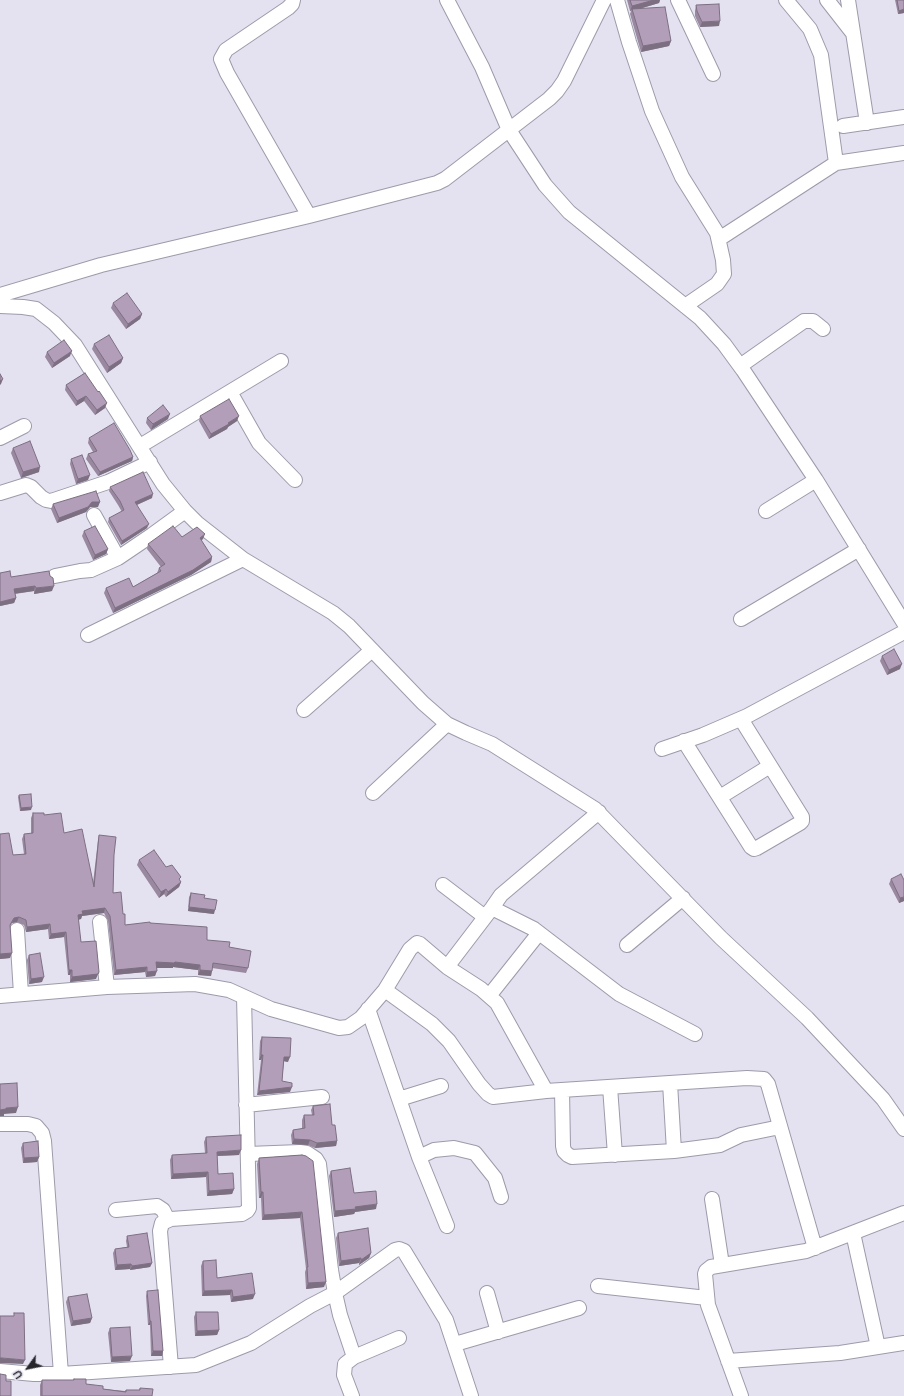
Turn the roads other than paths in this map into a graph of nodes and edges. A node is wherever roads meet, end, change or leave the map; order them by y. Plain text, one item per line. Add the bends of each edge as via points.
1 (292, 0) edge
2 (447, 0) edge
3 (604, 0) edge
4 (617, 0) edge
5 (678, 0) edge
6 (786, 0) edge
7 (827, 0) edge
8 (848, 0) edge
9 (853, 34) junction
10 (713, 74) dead end
11 (904, 117) edge
12 (867, 122) junction
13 (843, 126) dead end
14 (509, 130) junction
15 (904, 153) edge
16 (836, 163) junction
17 (309, 216) junction
18 (719, 239) junction
19 (0, 295) edge
20 (0, 306) edge
21 (685, 306) junction
22 (823, 329) dead end
23 (281, 361) dead end
24 (740, 366) junction
25 (230, 392) junction
26 (24, 426) dead end
27 (0, 438) edge
28 (140, 446) junction
29 (150, 462) junction
30 (295, 480) dead end
31 (816, 480) junction
32 (0, 493) edge
33 (185, 511) junction
34 (766, 511) dead end
35 (94, 515) dead end
36 (859, 550) junction
37 (118, 558) junction
38 (243, 559) junction
39 (54, 576) dead end
40 (741, 618) dead end
41 (904, 623) edge
42 (904, 632) edge
43 (88, 635) dead end
44 (372, 650) junction
45 (304, 710) dead end
46 (741, 719) junction
47 (446, 724) junction
48 (684, 741) junction
49 (662, 749) dead end
50 (770, 766) junction
51 (373, 793) dead end
52 (720, 798) junction
53 (599, 812) junction
54 (443, 885) dead end
55 (683, 898) junction
56 (489, 912) junction
57 (100, 922) dead end
58 (17, 930) dead end
59 (539, 933) junction
60 (627, 945) dead end
61 (447, 967) junction
62 (107, 987) junction
63 (385, 990) junction
64 (21, 994) junction
65 (0, 996) edge
66 (489, 996) junction
67 (244, 997) junction
68 (368, 1009) junction
69 (695, 1034) dead end
70 (670, 1083) junction
71 (441, 1086) dead end
72 (610, 1087) junction
73 (562, 1090) junction
74 (546, 1091) junction
75 (322, 1098) dead end
76 (399, 1099) junction
77 (246, 1105) junction
78 (0, 1124) edge
79 (780, 1127) junction
80 (904, 1129) edge
81 (674, 1151) junction
82 (248, 1154) junction
83 (615, 1155) junction
84 (419, 1157) junction
85 (501, 1197) dead end
86 (712, 1199) dead end
87 (116, 1210) dead end
88 (904, 1213) edge
89 (168, 1220) junction
90 (447, 1226) dead end
91 (853, 1233) junction
92 (815, 1248) junction
93 (722, 1266) junction
94 (598, 1286) dead end
95 (335, 1293) junction
96 (487, 1293) dead end
97 (707, 1298) junction
98 (579, 1308) dead end
99 (498, 1332) junction
100 (399, 1338) dead end
101 (904, 1343) edge
102 (455, 1344) junction
103 (878, 1347) junction
104 (354, 1357) junction
105 (728, 1361) junction
106 (172, 1367) junction
107 (0, 1371) edge
108 (61, 1374) junction
109 (352, 1396) edge
110 (470, 1396) edge
111 (741, 1396) edge

1 - 17 street via 288,8 226,50 221,60
2 - 14 street via 482,67
3 - 14 street via 557,91
4 - 18 street via 652,111 682,177
5 - 10 street
6 - 16 street via 810,29 821,55
7 - 9 street
8 - 9 street
9 - 12 street
11 - 12 street
12 - 13 street
14 - 17 street via 437,184
14 - 21 street via 545,185 569,212
15 - 16 street
16 - 18 street
17 - 19 street via 100,265
18 - 21 street via 724,274 717,284
20 - 28 street via 36,309 54,323 74,345
21 - 24 street via 724,344
22 - 24 street via 813,322 804,321
23 - 25 street
24 - 31 street
25 - 28 street
25 - 30 street via 259,443
26 - 27 street
28 - 29 street
29 - 32 street via 108,482 51,501 26,486
29 - 33 street via 163,484
31 - 34 street
31 - 36 street
33 - 37 street
33 - 38 street
35 - 37 street
36 - 40 street
36 - 41 street
37 - 39 street via 91,570
38 - 43 street
38 - 44 street via 333,613
42 - 46 street
44 - 45 street
44 - 47 street
46 - 48 street
46 - 50 street
47 - 51 street
47 - 53 street via 492,744
48 - 49 street
48 - 52 street
50 - 52 street
50 - 52 street via 802,817 800,823 754,849
53 - 55 street
53 - 56 street via 501,894
54 - 56 street
55 - 60 street
55 - 80 street via 721,938 807,1018 883,1099
56 - 59 street via 534,928
56 - 61 street
57 - 62 street
58 - 64 street
59 - 66 street
59 - 69 street via 619,994
61 - 63 street via 417,943 410,949
61 - 66 street
62 - 64 street
62 - 67 street via 194,984 229,990
63 - 68 street
63 - 74 street via 432,1024 449,1041 488,1094 493,1097
64 - 65 street
66 - 74 street via 497,1003
67 - 68 street via 271,1009 339,1028 348,1027
67 - 77 street
68 - 76 street
70 - 72 street
70 - 79 street via 764,1079 768,1084
70 - 81 street
71 - 76 street
72 - 73 street
72 - 83 street
73 - 74 street
73 - 83 street via 564,1151 572,1157
75 - 77 street
76 - 84 street
77 - 82 street
78 - 108 street via 36,1126 44,1141
79 - 81 street via 742,1135 720,1145
79 - 92 street
81 - 83 street
82 - 89 street via 247,1211 242,1214
82 - 95 street via 300,1152 316,1158 319,1164
84 - 85 street via 434,1150 454,1148 475,1153 495,1178
84 - 90 street
86 - 93 street
87 - 89 street via 157,1206 163,1210
88 - 91 street
89 - 106 street via 162,1223 160,1231
91 - 92 street
91 - 103 street
92 - 93 street
93 - 97 street via 711,1267 706,1271
94 - 97 street
95 - 102 street via 395,1250 402,1249 446,1320
95 - 104 street
95 - 106 street via 250,1343 196,1365
96 - 99 street
97 - 105 street
98 - 99 street
99 - 102 street
100 - 104 street
101 - 103 street
102 - 110 street
103 - 105 street via 840,1353
104 - 109 street via 345,1364 344,1375
105 - 111 street
106 - 108 street
107 - 108 street

